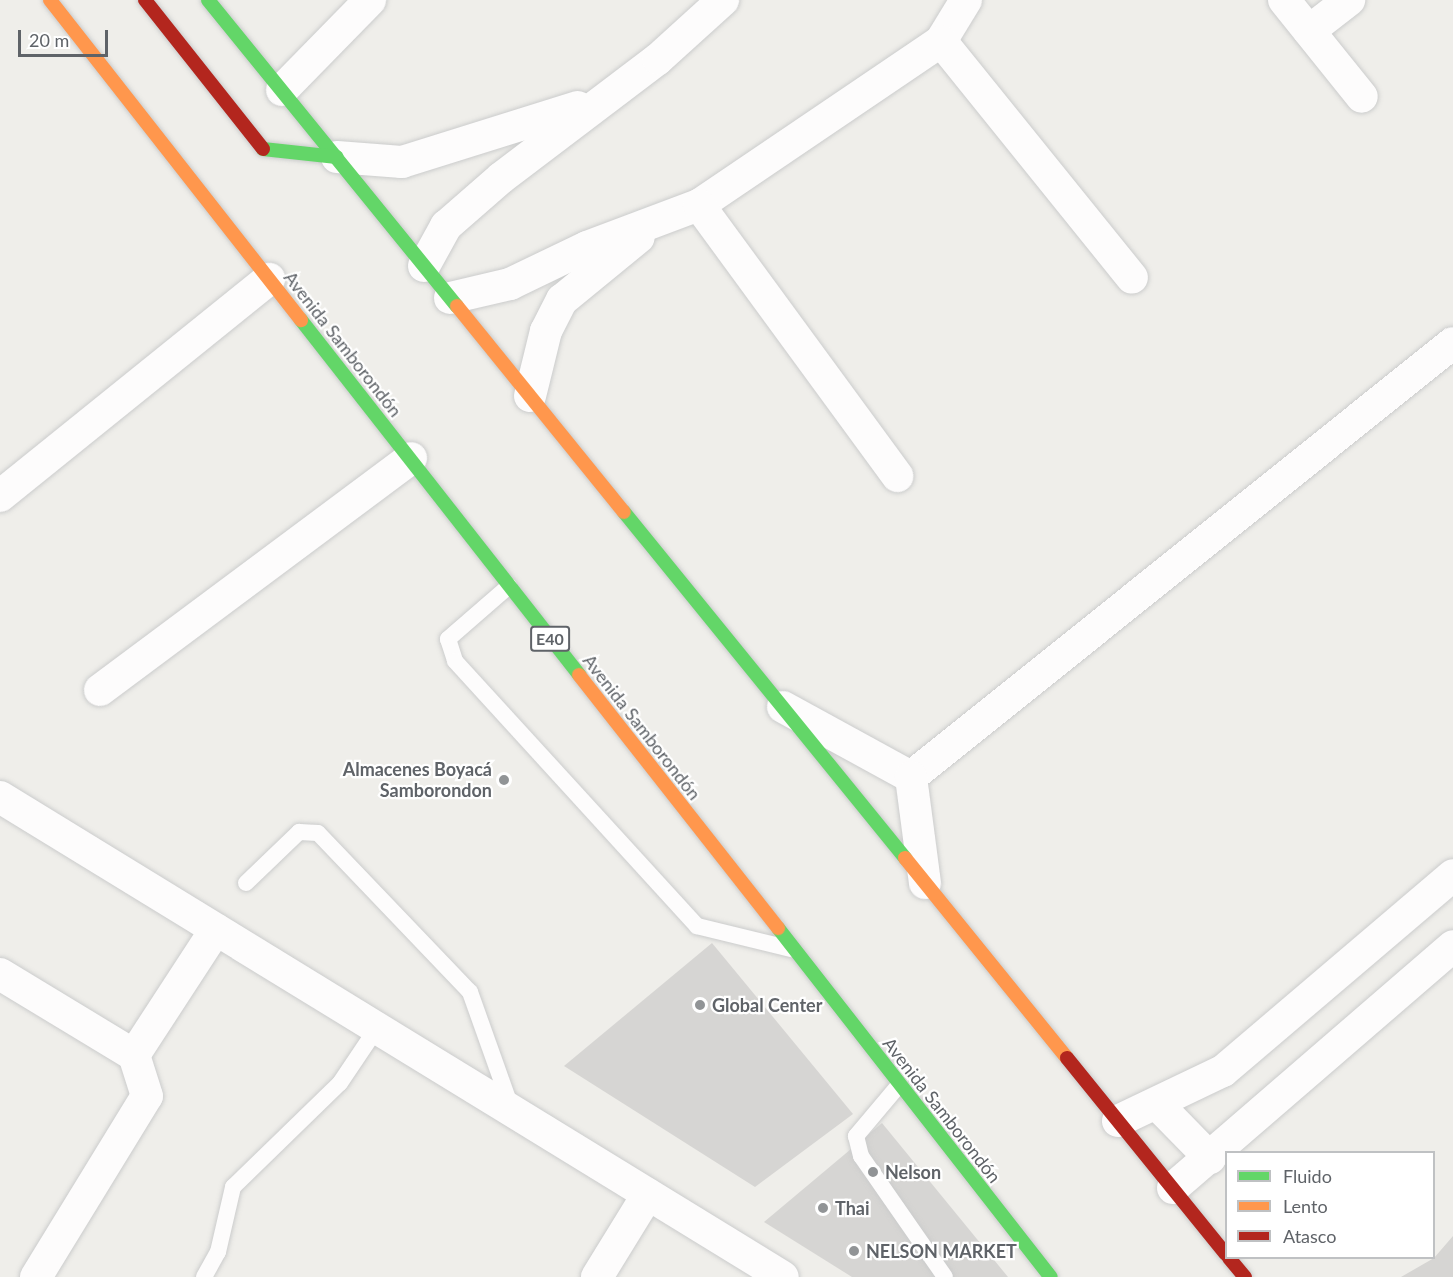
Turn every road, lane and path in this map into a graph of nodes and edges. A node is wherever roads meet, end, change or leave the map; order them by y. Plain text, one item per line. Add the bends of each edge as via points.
1 (50, 0) edge
2 (145, 0) edge
3 (208, 0) edge
4 (370, 0) edge
5 (723, 0) edge
6 (966, 0) edge
7 (1284, 0) edge
8 (1349, 0) edge
9 (1309, 31) junction
10 (941, 41) junction
11 (282, 90) junction
12 (1362, 97) dead end
13 (598, 100) junction
14 (337, 157) junction
15 (699, 205) junction
16 (649, 228) junction
17 (424, 266) junction
18 (1132, 278) dead end
19 (269, 279) junction
20 (450, 298) junction
21 (1453, 343) edge
22 (530, 396) junction
23 (411, 458) junction
24 (897, 477) dead end
25 (0, 496) edge
26 (509, 586) junction
27 (100, 690) dead end
28 (781, 706) junction
29 (911, 777) junction
30 (0, 797) edge
31 (1453, 875) edge
32 (246, 883) dead end
33 (925, 883) junction
34 (216, 929) junction
35 (1453, 945) edge
36 (794, 950) junction
37 (0, 974) edge
38 (377, 1028) junction
39 (134, 1055) junction
40 (899, 1084) junction
41 (1159, 1106) junction
42 (512, 1108) junction
43 (1118, 1121) junction
44 (1210, 1158) junction
45 (1173, 1188) junction
46 (648, 1194) junction
47 (1225, 1252) edge
48 (1230, 1259) edge
49 (36, 1277) edge
50 (204, 1277) edge
51 (597, 1277) edge
52 (783, 1277) edge
53 (945, 1277) edge
54 (1051, 1277) edge
55 (1245, 1277) edge

1 - 19 highway, Avenida Samborondón / E40
2 - 14 highway via 264,151
3 - 11 highway
4 - 11 street
5 - 13 street via 658,59
6 - 10 street
7 - 9 street
8 - 9 street
9 - 12 street
10 - 15 street
10 - 18 street
11 - 14 highway
13 - 14 street via 402,162
13 - 17 street via 447,226
14 - 17 highway
15 - 16 street
15 - 24 street
16 - 20 street via 587,247 510,284
16 - 22 street via 562,300 546,331
17 - 20 highway
19 - 23 highway, Avenida Samborondón / E40
19 - 25 street
20 - 22 highway
21 - 29 street
22 - 28 highway
23 - 26 highway, Avenida Samborondón / E40
23 - 27 street
26 - 36 highway, Avenida Samborondón / E40
26 - 36 lane via 448,639 454,661 697,926
28 - 29 street
28 - 33 highway
29 - 33 street
30 - 34 street
31 - 41 street via 1223,1071
32 - 42 lane via 299,832 318,833 470,992
33 - 43 highway
34 - 38 street
34 - 39 street
35 - 44 street
36 - 40 highway, Avenida Samborondón / E40
37 - 39 street
38 - 42 street
38 - 50 lane via 340,1083 241,1176 226,1202 218,1252
39 - 49 street via 147,1096
40 - 53 lane via 856,1136 861,1156
40 - 54 highway, Avenida Samborondón / E40
41 - 43 street
41 - 44 street
42 - 46 street
43 - 45 highway
44 - 45 street
45 - 47 highway
46 - 51 street
46 - 52 street
48 - 55 highway

